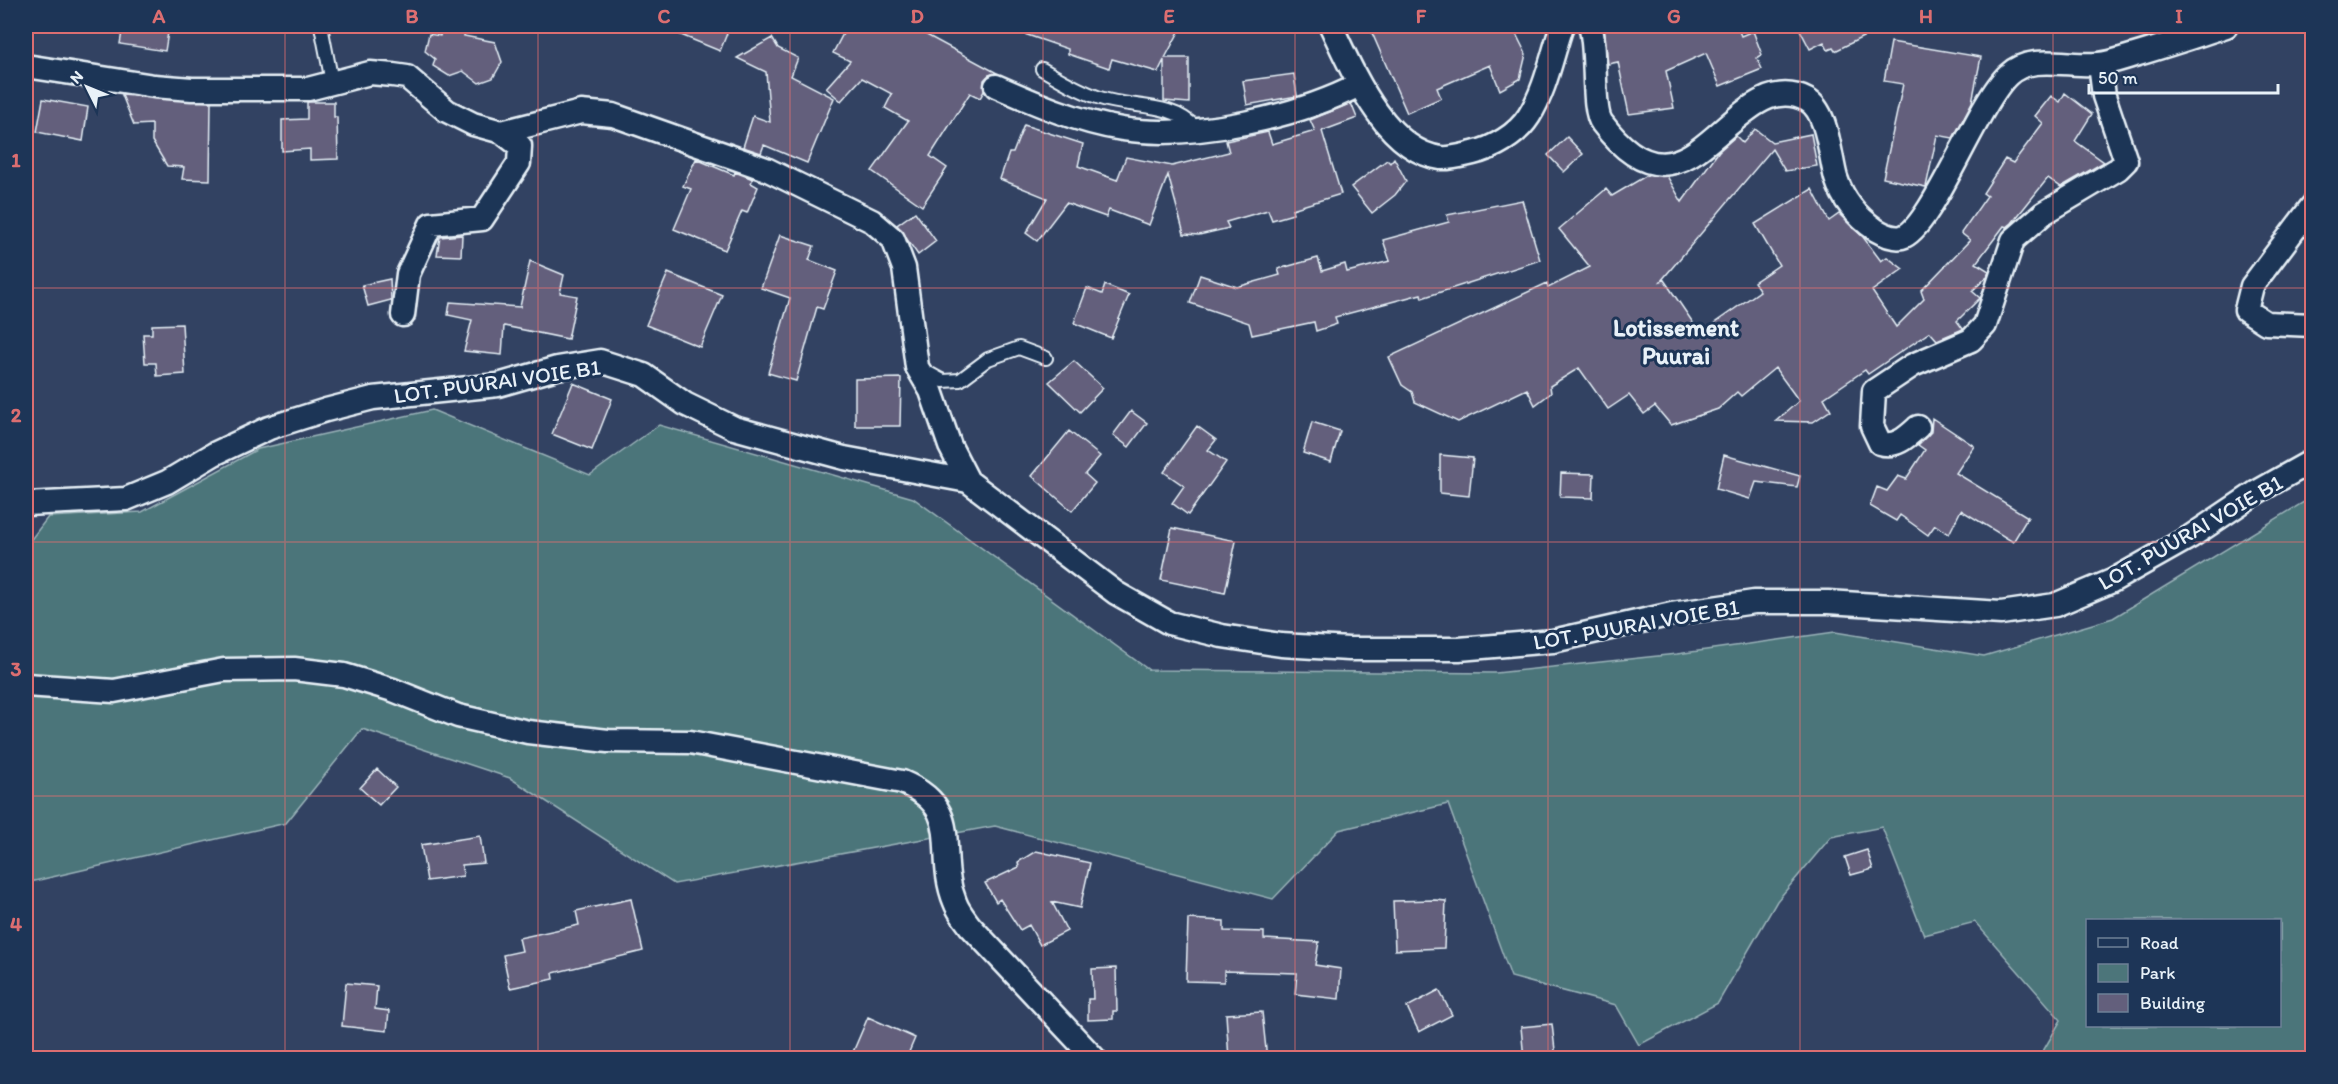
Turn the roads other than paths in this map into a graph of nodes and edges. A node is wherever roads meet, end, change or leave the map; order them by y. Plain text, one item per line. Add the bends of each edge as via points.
1 (321, 26) edge
2 (1330, 26) edge
3 (1562, 26) edge
4 (1590, 26) edge
5 (2226, 26) edge
6 (2100, 64) junction
7 (26, 66) edge
8 (1042, 69) dead end
9 (332, 82) junction
10 (1359, 85) junction
11 (996, 87) dead end
12 (1196, 128) junction
13 (502, 132) junction
14 (2313, 207) edge
15 (404, 315) dead end
16 (2313, 325) edge
17 (1046, 358) dead end
18 (917, 367) junction
19 (1918, 427) dead end
20 (2313, 461) edge
21 (968, 481) junction
22 (26, 504) edge
23 (26, 685) edge
24 (1094, 1059) edge

1 - 9 lane
2 - 10 street
3 - 10 street via 1541,92 1528,117 1488,149 1442,158 1420,150 1401,138
4 - 6 street via 1595,39 1599,119 1629,154 1645,162 1671,162 1701,150 1751,105 1771,96 1808,100 1819,112 1836,178 1848,204 1865,222 1891,237 1901,238 1911,233 1930,211 1951,166 2007,75 2024,64
5 - 6 street
6 - 19 street via 2104,96 2126,161 2044,213 2013,240 1985,325 1971,340 1913,365 1874,391 1872,426 1880,443 1888,446 1906,439
7 - 9 street via 183,88 308,89
8 - 12 lane via 1102,99 1178,113
9 - 13 street via 370,73 407,77 447,111
10 - 12 street via 1294,111 1242,124
11 - 12 street via 1060,113 1124,129
13 - 15 street via 520,146 519,163 482,219 431,224 408,274
13 - 18 street, LOT. PUURAI VOIE B1 via 581,112 614,115 766,169 872,221 893,239 904,268
14 - 16 street via 2252,286 2246,310 2266,323
17 - 18 lane via 1019,348 988,359 960,380 943,381
18 - 21 street, LOT. PUURAI VOIE B1
20 - 21 street, LOT. PUURAI VOIE B1 via 2112,581 2055,605 2001,613 1828,602 1754,602 1672,614 1553,641 1459,649 1349,650 1281,645 1169,623 1116,593
21 - 22 street, LOT. PUURAI VOIE B1 via 844,458 734,428 685,404 645,375 600,361 556,368 498,385 373,398 269,428 167,482 126,498
23 - 24 street via 114,692 224,670 294,669 344,675 458,716 528,732 608,741 690,742 902,782 921,790 937,806 944,824 955,903 970,926

